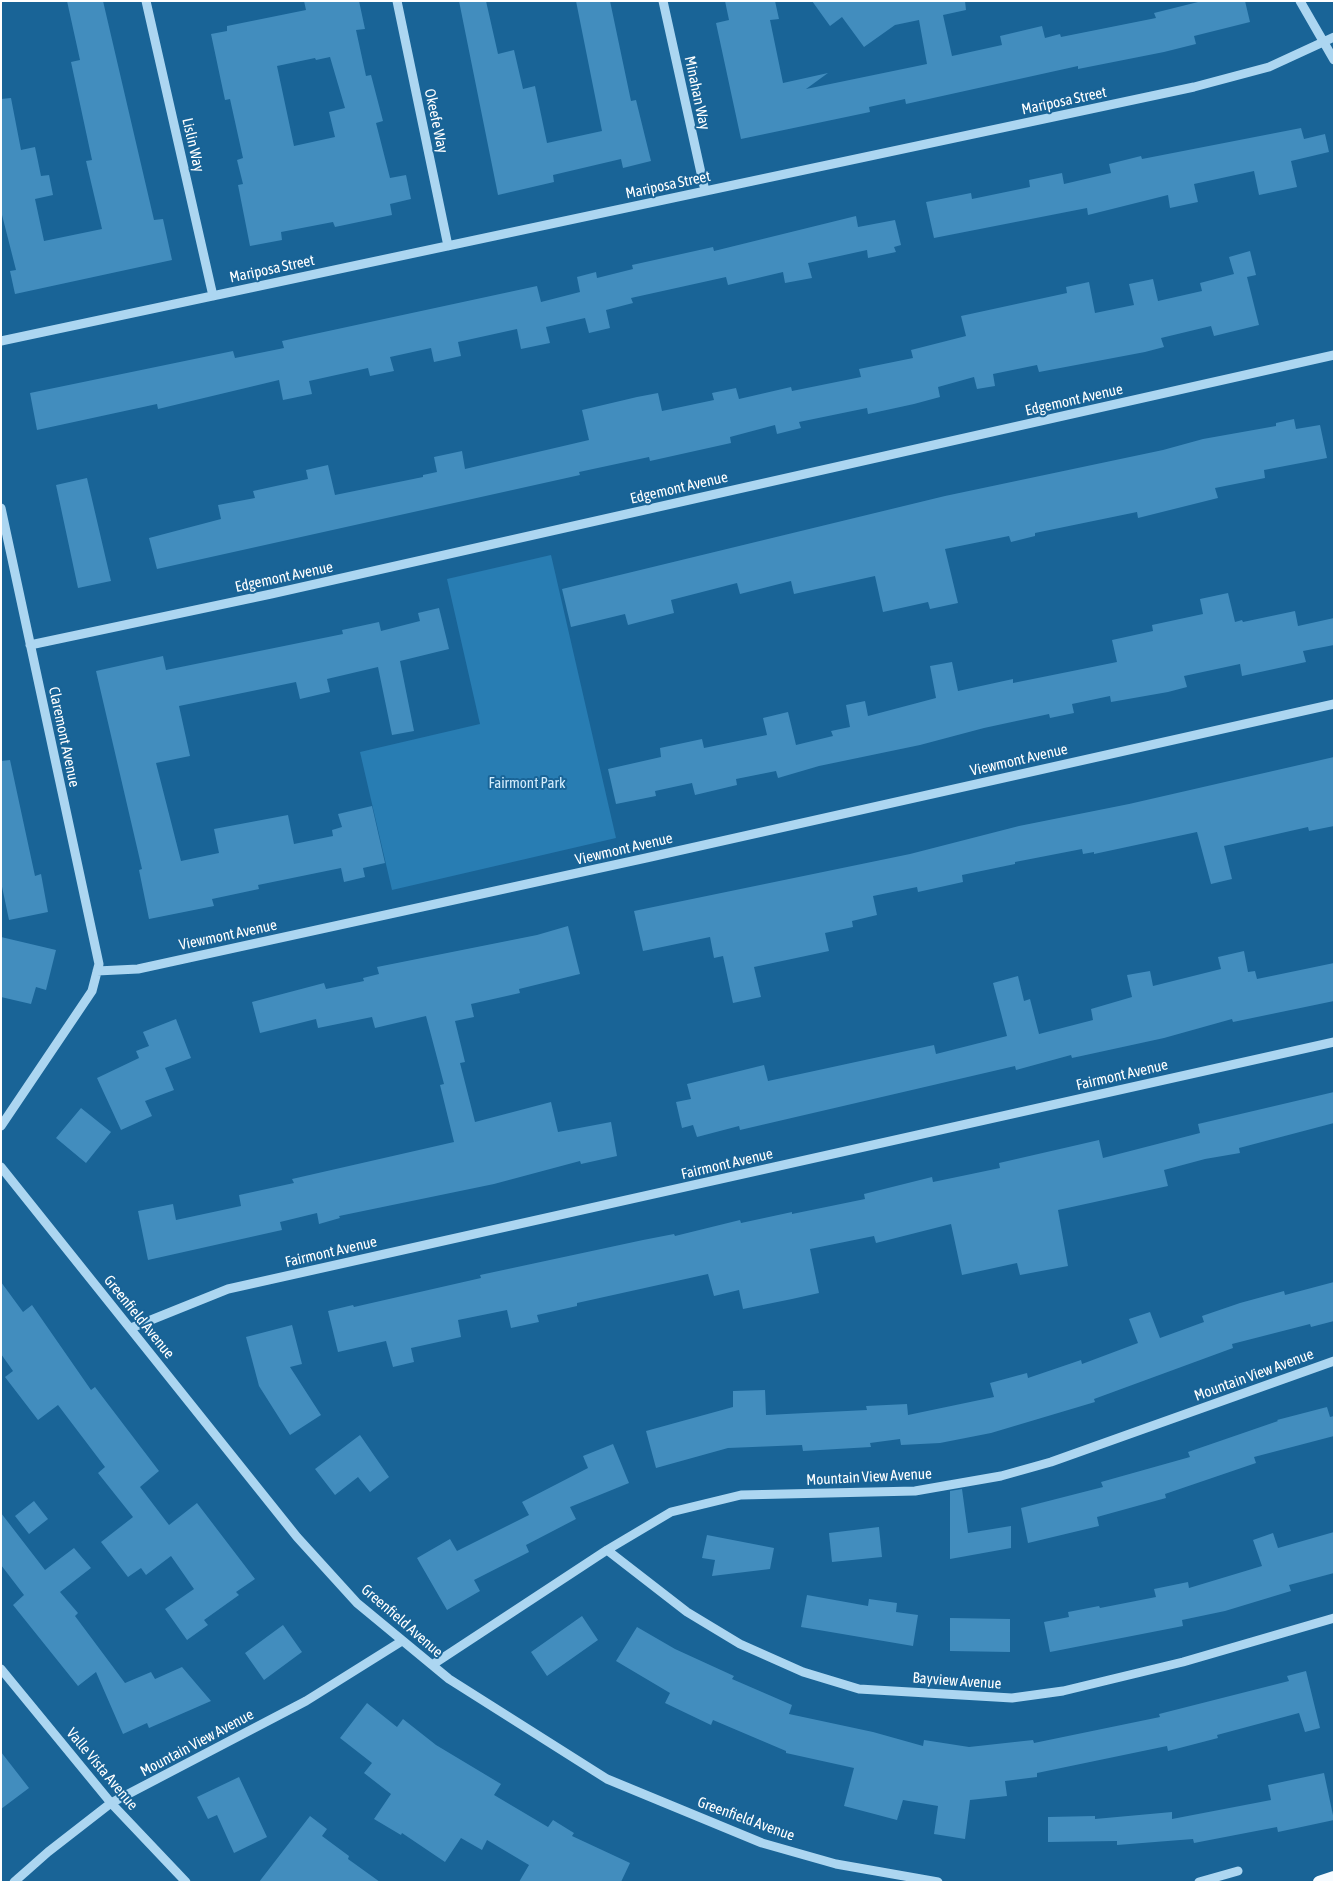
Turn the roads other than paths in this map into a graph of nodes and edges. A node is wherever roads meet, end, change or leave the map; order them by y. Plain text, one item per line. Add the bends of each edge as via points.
1 (146, 1) edge
2 (397, 1) edge
3 (663, 1) edge
4 (1300, 1) edge
5 (1334, 37) edge
6 (1324, 43) junction
7 (1334, 60) edge
8 (705, 192) junction
9 (448, 246) junction
10 (213, 296) junction
11 (1, 341) edge
12 (1334, 355) edge
13 (1, 508) edge
14 (30, 645) junction
15 (1334, 704) edge
16 (97, 971) junction
17 (1334, 1042) edge
18 (1, 1126) edge
19 (1, 1167) edge
20 (131, 1328) junction
21 (1334, 1361) edge
22 (607, 1550) junction
23 (1334, 1618) edge
24 (402, 1641) junction
25 (432, 1665) junction
26 (1, 1669) edge
27 (111, 1803) junction
28 (1238, 1871) dead end
29 (1334, 1877) edge
30 (14, 1882) edge
31 (186, 1882) edge
32 (938, 1882) edge
33 (1199, 1882) edge
34 (1320, 1882) edge

1 - 10 street, Lislin Way
2 - 9 street, Okeefe Way
3 - 8 street, Minahan Way
4 - 6 street
5 - 6 street, Mariposa Street
6 - 7 street
6 - 8 street, Mariposa Street via 1269,68 1194,87
8 - 9 street, Mariposa Street
9 - 10 street, Mariposa Street
10 - 11 street, Mariposa Street
12 - 14 street, Edgemont Avenue via 281,592
13 - 14 street, Claremont Avenue
14 - 16 street, Claremont Avenue via 99,964
15 - 16 street, Viewmont Avenue via 148,967
16 - 18 street via 92,991
17 - 20 street, Fairmont Avenue via 228,1289
19 - 20 street, Greenfield Avenue
20 - 24 street, Greenfield Avenue via 297,1537 357,1603
21 - 22 street, Mountain View Avenue via 1051,1462 1001,1476 915,1491 741,1495 671,1512
22 - 23 street, Bayview Avenue via 687,1612 740,1644 803,1672 859,1688 1012,1698 1055,1692 1183,1662
22 - 25 street, Mountain View Avenue
24 - 25 street, Greenfield Avenue
24 - 27 street, Mountain View Avenue via 306,1701
25 - 32 street, Greenfield Avenue via 607,1779 762,1843 836,1864
26 - 27 street, Valle Vista Avenue
27 - 30 street, Mountain View Avenue
27 - 31 street, Valle Vista Avenue
28 - 33 street
29 - 34 main road

